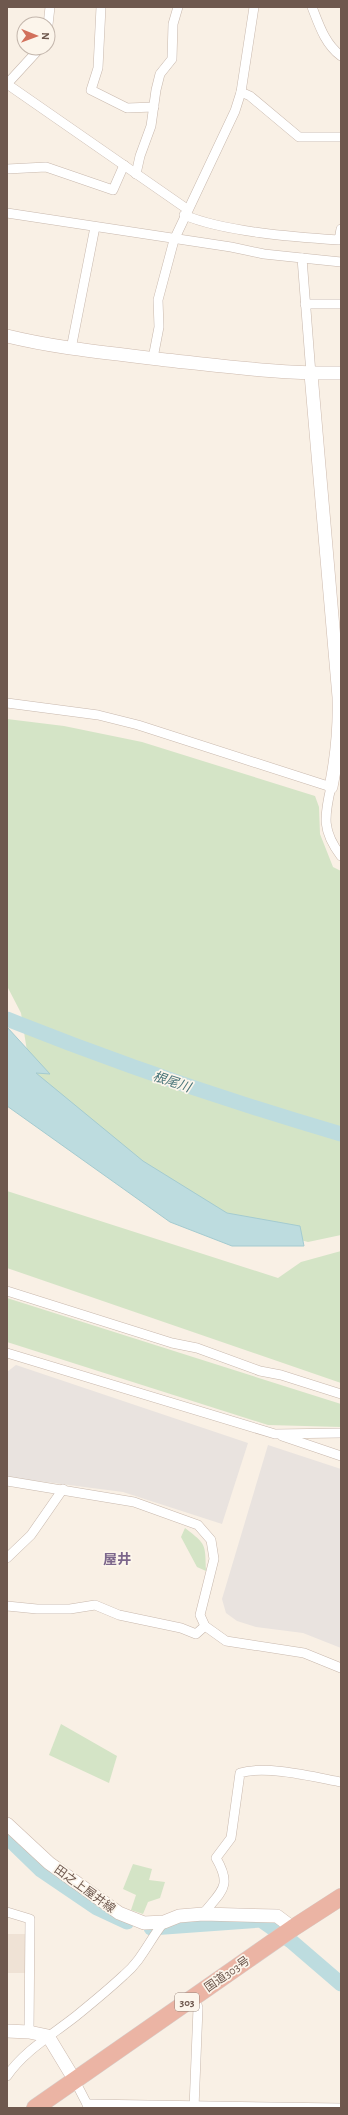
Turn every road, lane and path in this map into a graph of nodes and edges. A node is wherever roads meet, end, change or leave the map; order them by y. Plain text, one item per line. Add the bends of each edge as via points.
1 (101, 7) edge
2 (178, 7) edge
3 (254, 7) edge
4 (312, 7) edge
5 (33, 56) edge
6 (341, 56) edge
7 (7, 84) edge
8 (241, 92) junction
9 (154, 107) junction
10 (341, 137) edge
11 (124, 166) junction
12 (7, 169) edge
13 (136, 174) junction
14 (186, 212) junction
15 (7, 213) edge
16 (94, 227) junction
17 (341, 229) edge
18 (174, 240) junction
19 (340, 240) edge
20 (302, 258) junction
21 (341, 262) edge
22 (305, 304) junction
23 (341, 304) edge
24 (7, 336) edge
25 (71, 349) junction
26 (153, 358) junction
27 (341, 373) edge
28 (311, 374) junction
29 (7, 703) edge
30 (339, 758) edge
31 (331, 787) junction
32 (341, 856) edge
33 (7, 1291) edge
34 (7, 1353) edge
35 (341, 1394) edge
36 (275, 1434) junction
37 (341, 1434) edge
38 (341, 1456) edge
39 (7, 1481) edge
40 (63, 1489) junction
41 (7, 1558) edge
42 (7, 1606) edge
43 (205, 1626) junction
44 (341, 1668) edge
45 (341, 1782) edge
46 (7, 1824) edge
47 (341, 1897) edge
48 (7, 1912) edge
49 (203, 1914) junction
50 (164, 1922) junction
51 (293, 1928) junction
52 (195, 1997) junction
53 (7, 2031) edge
54 (29, 2032) junction
55 (48, 2036) junction
56 (7, 2076) edge
57 (74, 2079) junction
58 (88, 2106) edge
59 (194, 2106) edge
60 (290, 2107) edge
61 (35, 2108) edge
62 (341, 2108) edge

1 - 9 street via 98,68 91,90 127,108
2 - 9 street via 173,24 172,59 160,74
3 - 8 street
4 - 6 street via 318,26
5 - 7 street
7 - 11 street
8 - 10 street via 250,96 299,137
8 - 14 street via 222,140
9 - 13 street via 151,126
11 - 12 street via 113,190 46,167
11 - 13 street
13 - 14 street
14 - 18 street
14 - 19 street via 216,225
15 - 16 street
16 - 18 street
16 - 25 street
17 - 19 street
18 - 20 street
18 - 26 street via 158,300 159,327
20 - 21 street
20 - 22 street
22 - 23 street
22 - 28 street
24 - 25 street
25 - 26 street
26 - 28 street
27 - 28 street
28 - 30 street via 339,697
29 - 31 street via 98,715 138,725
30 - 31 street
31 - 32 street via 325,814 326,831 332,845
33 - 35 street
34 - 36 street
36 - 37 street
36 - 38 street
39 - 40 street
40 - 41 street via 31,1535
40 - 43 street via 134,1502 198,1525 211,1540 214,1559 200,1615
42 - 43 street via 70,1610 95,1605 119,1615 181,1628 196,1634
43 - 44 street via 226,1641 304,1653
45 - 49 street via 277,1772 248,1770 240,1773 231,1838 216,1858 225,1879 225,1886
46 - 50 street, 田之上屋井線 via 49,1863 119,1913 144,1923
47 - 51 highway, 国道303号 / 303
48 - 54 street via 30,1919
49 - 50 street, 田之上屋井線 via 180,1916
49 - 51 street, 田之上屋井線 via 277,1916
50 - 55 street via 140,1959 125,1975
51 - 52 highway, 国道303号 / 303
52 - 57 highway, 国道303号 / 303
52 - 59 street via 198,2008
53 - 54 street
54 - 55 street
55 - 56 street via 13,2067
55 - 57 street
57 - 58 street
57 - 61 highway, 国道303号 / 303
58 - 59 street
59 - 60 street
60 - 62 street

